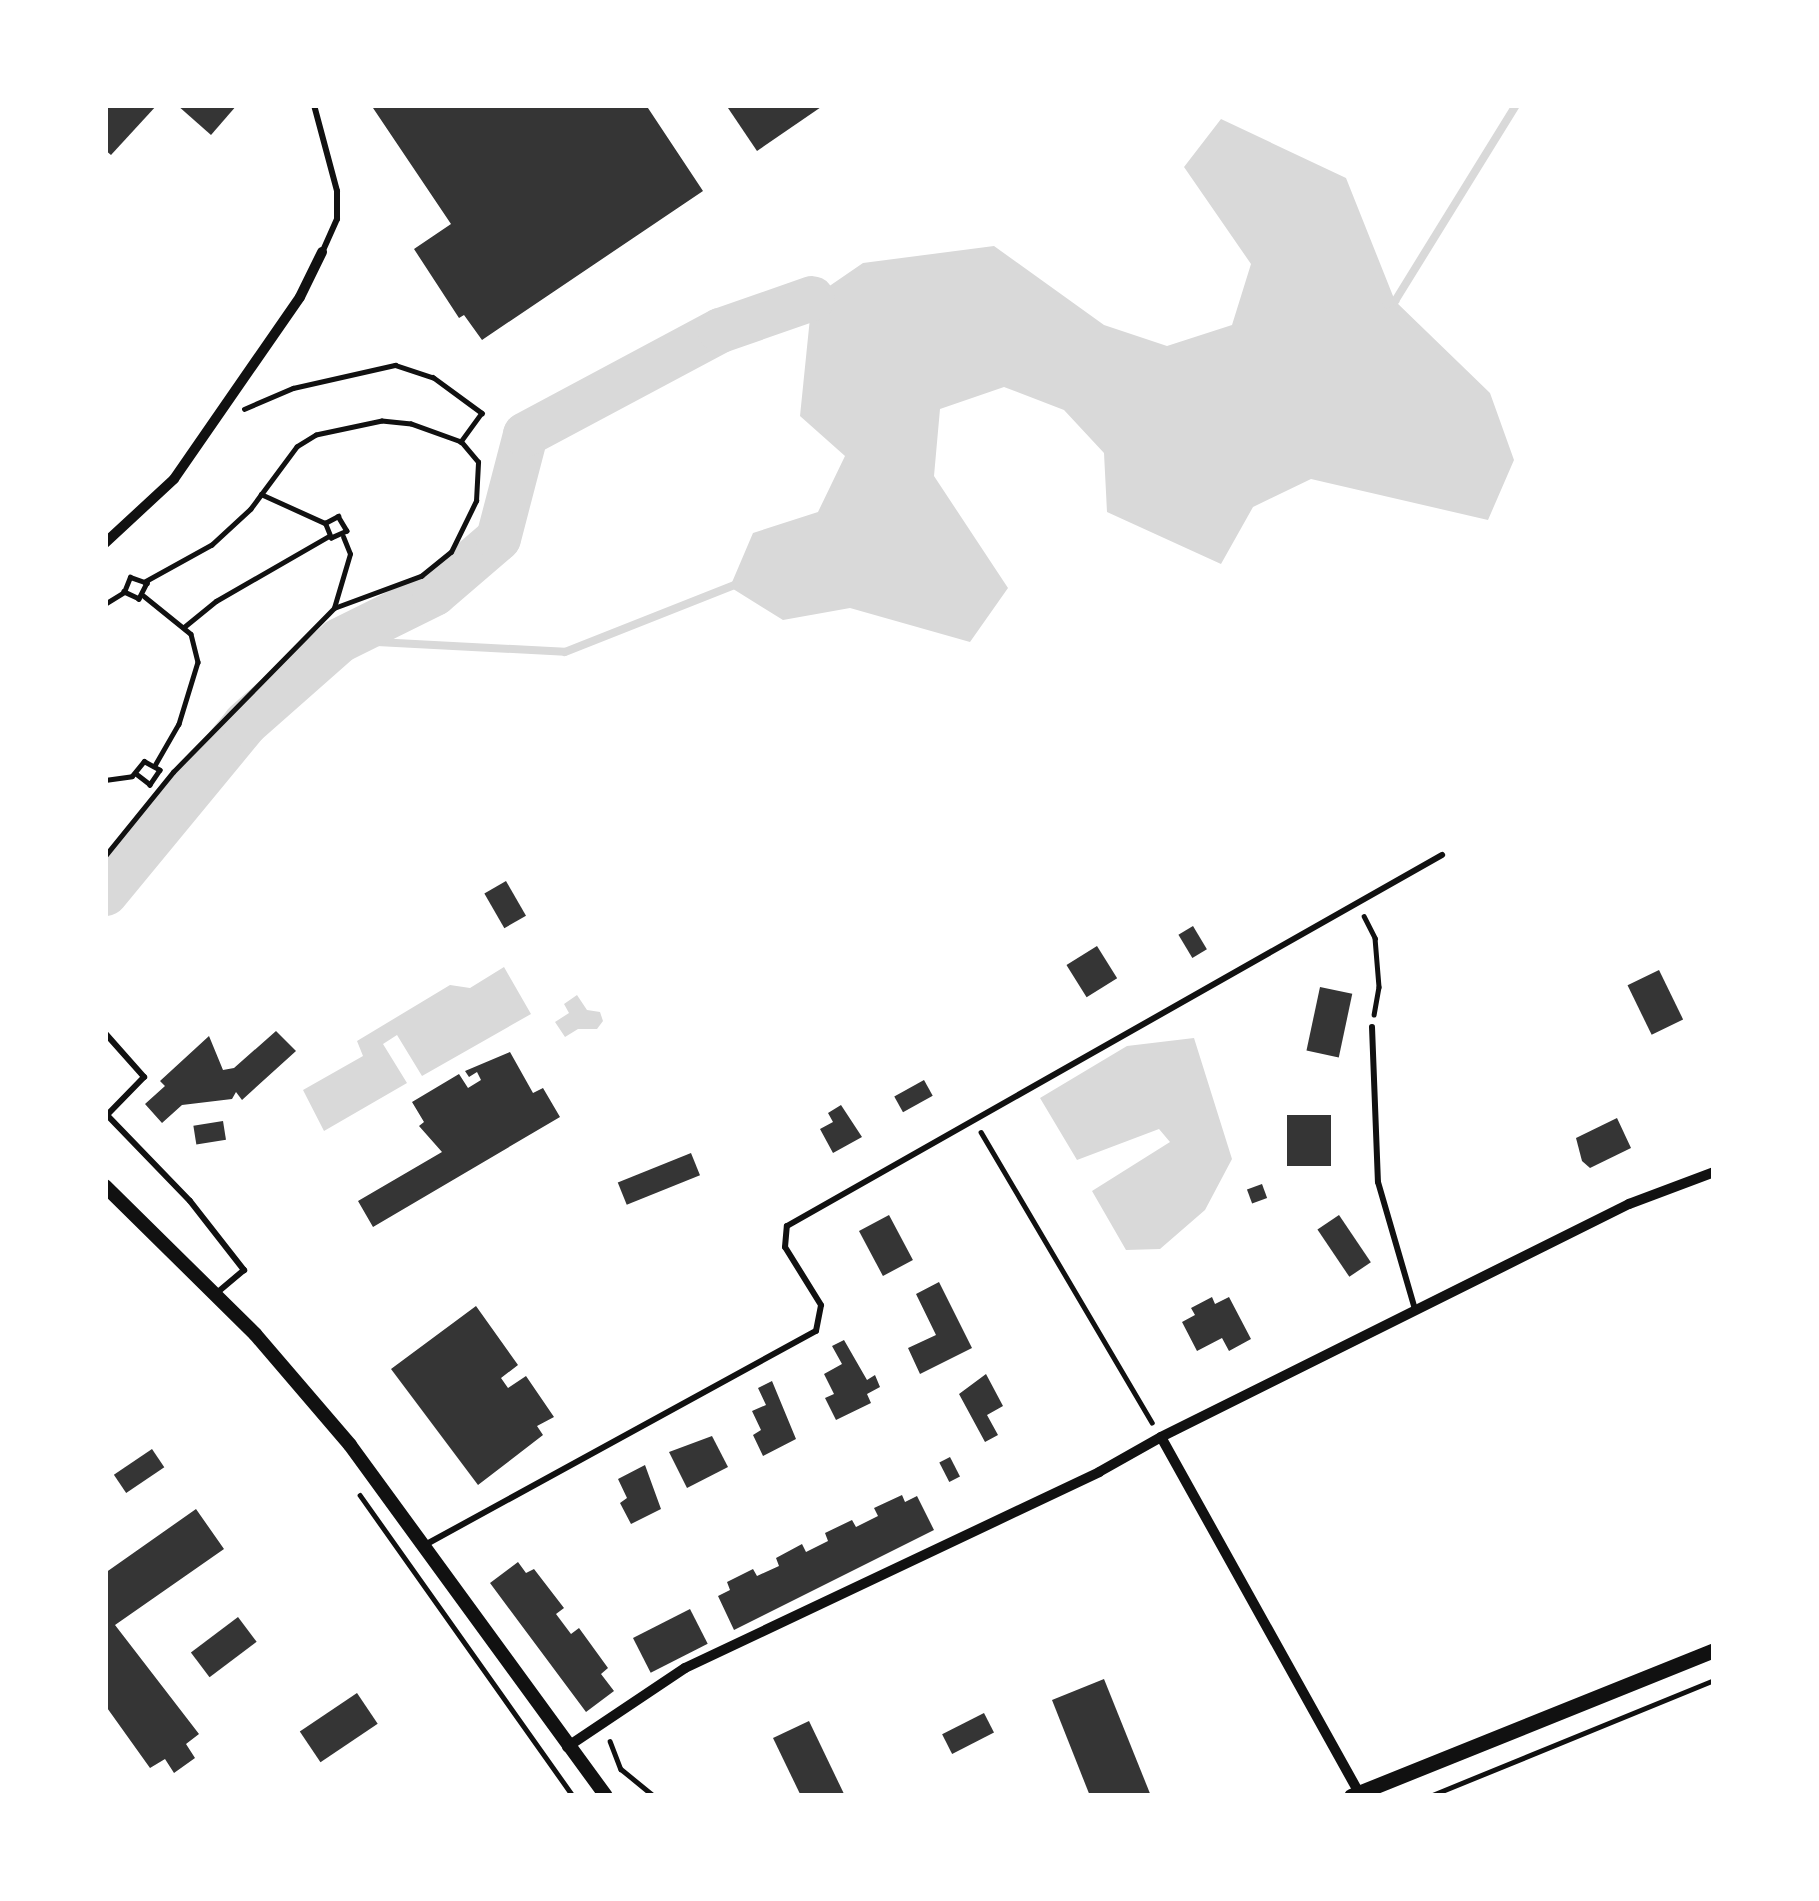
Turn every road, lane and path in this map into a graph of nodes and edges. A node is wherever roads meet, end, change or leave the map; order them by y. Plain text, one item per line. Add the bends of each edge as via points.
1 (314, 105) edge
2 (322, 252) joint
3 (233, 420) dead end
4 (461, 442) junction
5 (261, 494) junction
6 (325, 523) junction
7 (329, 536) junction
8 (343, 537) junction
9 (105, 542) edge
10 (145, 582) junction
11 (124, 592) junction
12 (144, 596) junction
13 (105, 604) edge
14 (334, 608) junction
15 (184, 627) junction
16 (156, 764) junction
17 (136, 774) junction
18 (105, 780) edge
19 (1442, 855) dead end
20 (105, 856) edge
21 (1357, 903) junction
22 (1372, 1027) joint
23 (105, 1034) edge
24 (106, 1114) edge
25 (974, 1120) junction
26 (1714, 1172) edge
27 (105, 1186) edge
28 (214, 1294) junction
29 (1417, 1312) junction
30 (1161, 1437) junction
31 (357, 1491) dead end
32 (419, 1548) junction
33 (1714, 1650) edge
34 (1714, 1680) edge
35 (601, 1722) junction
36 (567, 1747) junction
37 (1355, 1794) edge
38 (573, 1796) edge
39 (606, 1796) edge
40 (654, 1796) edge
41 (1430, 1796) edge

1 - 2 lane via 337,191 337,219
2 - 9 street via 174,479
3 - 4 path via 292,388 395,365 433,376 482,413
4 - 5 path via 411,424 342,427 297,448
4 - 14 path via 478,462 476,501 451,552 421,576
5 - 6 path
5 - 10 path via 212,545
6 - 7 path
6 - 8 path via 343,519
7 - 8 path
7 - 15 path
8 - 14 path via 350,554
10 - 11 path via 130,577
10 - 12 path
11 - 12 path via 133,600
11 - 13 path
12 - 15 path
14 - 20 path via 173,772
15 - 16 path via 198,662
16 - 17 path via 144,761
16 - 17 path via 156,782 143,784
17 - 18 path
19 - 21 lane
21 - 22 path via 1375,938
21 - 25 lane
22 - 29 lane via 1378,1182
23 - 24 lane via 144,1077
24 - 28 lane via 244,1270
25 - 30 path
25 - 32 lane via 788,1226 785,1246 821,1305 816,1330
26 - 29 street via 1629,1204
27 - 28 street
28 - 32 street via 350,1445
29 - 30 street
30 - 35 street via 685,1668
30 - 37 street
31 - 38 path
32 - 36 street
33 - 37 main road
34 - 41 path
35 - 36 street
35 - 40 path via 622,1769
36 - 39 street

